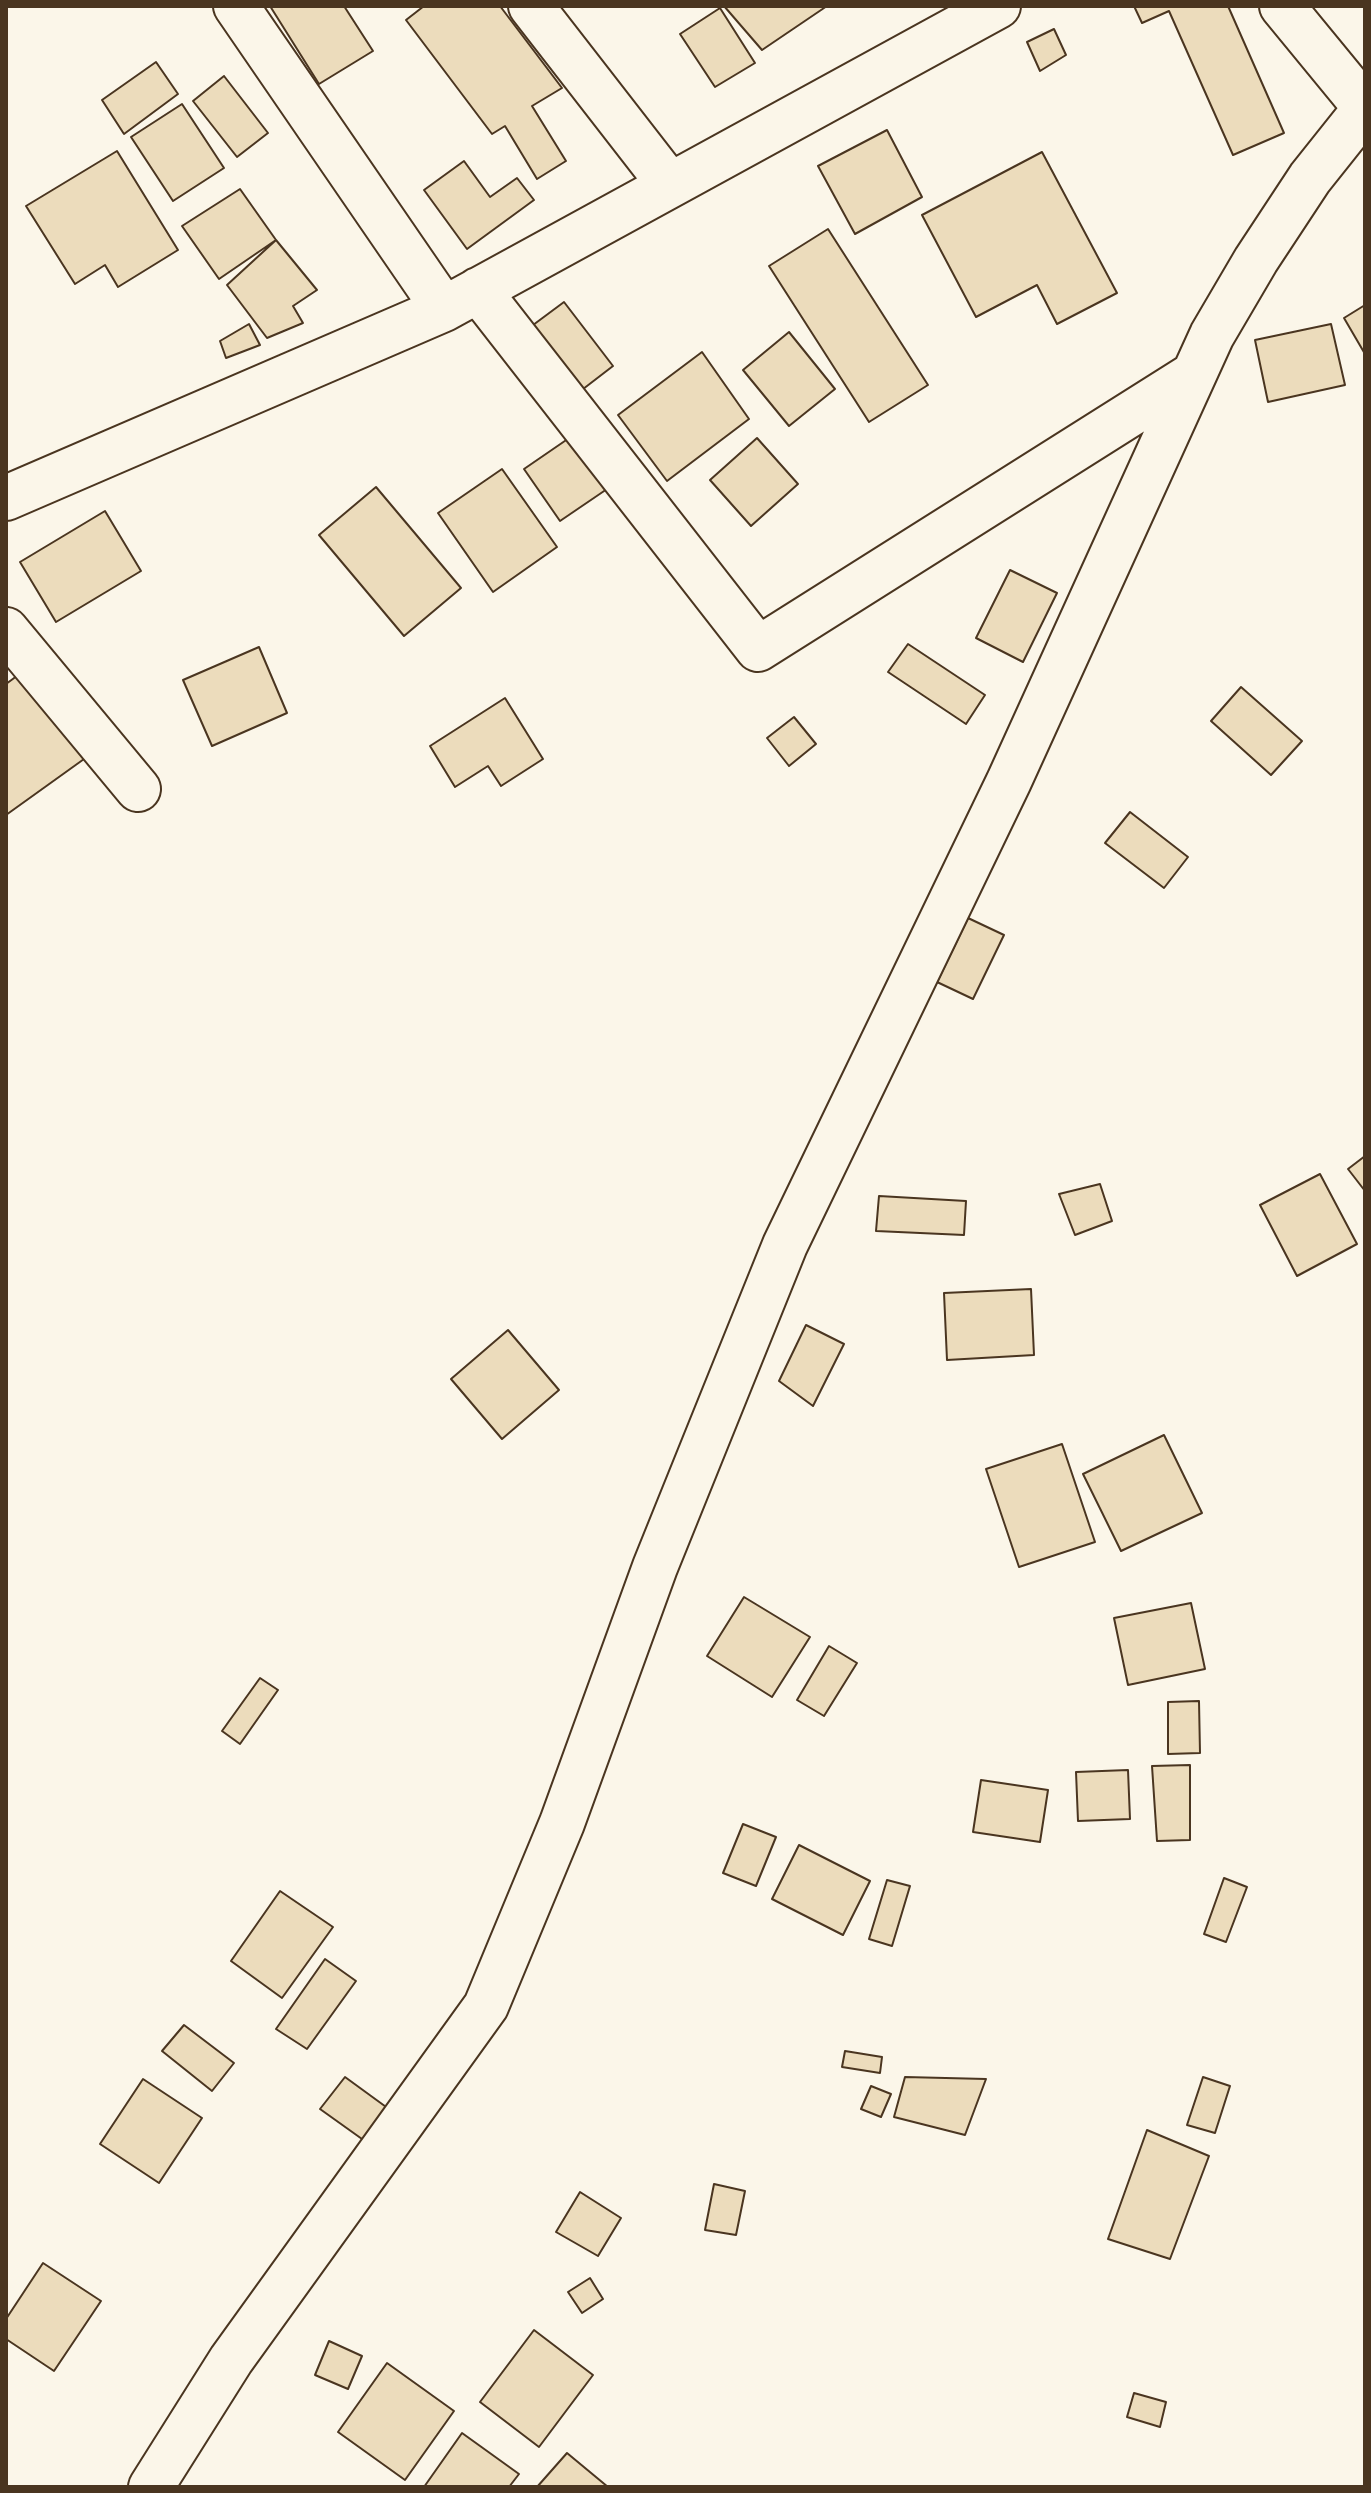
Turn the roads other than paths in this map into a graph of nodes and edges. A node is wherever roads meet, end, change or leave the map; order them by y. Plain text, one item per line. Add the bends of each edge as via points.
1 (236, 6) edge
2 (531, 6) edge
3 (998, 6) edge
4 (1282, 6) edge
5 (1365, 108) edge
6 (670, 185) junction
7 (461, 300) junction
8 (1194, 374) junction
9 (6, 498) edge
10 (6, 630) edge
11 (138, 789) dead end
12 (151, 2487) edge

1 - 7 street
2 - 6 street
3 - 6 street
4 - 5 street
5 - 8 street via 1256,260
6 - 7 street
7 - 8 street via 758,649
7 - 9 street
8 - 12 street via 1009,781 785,1245 486,2006 231,2360
10 - 11 street

